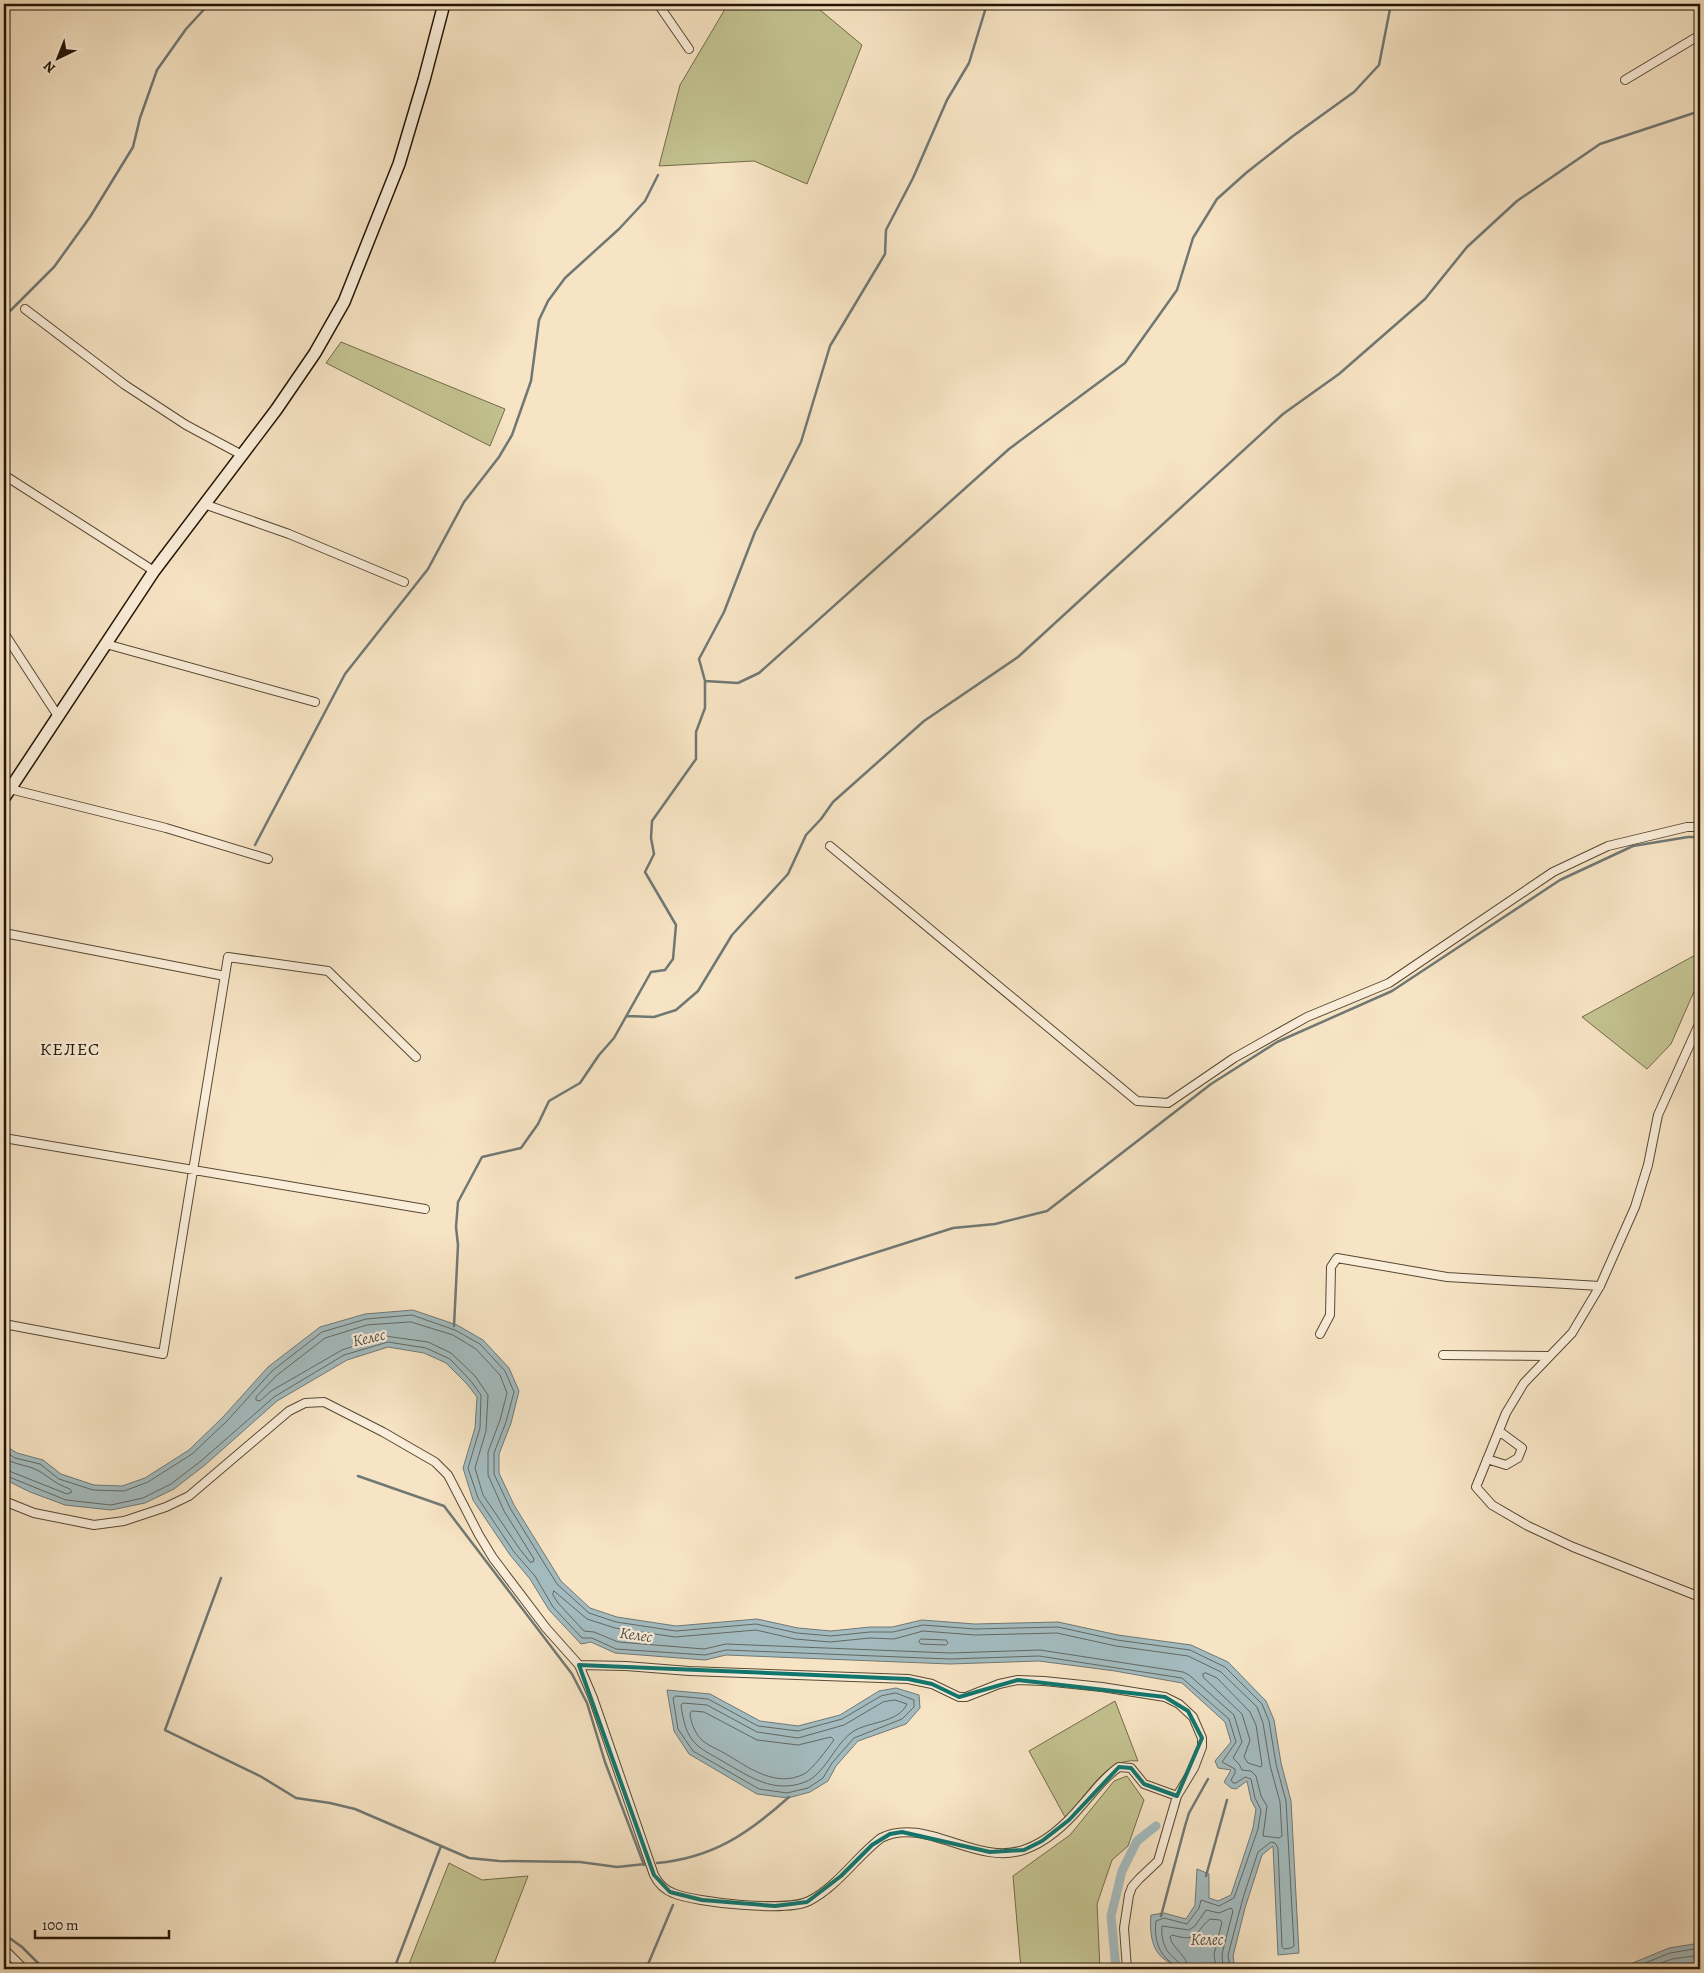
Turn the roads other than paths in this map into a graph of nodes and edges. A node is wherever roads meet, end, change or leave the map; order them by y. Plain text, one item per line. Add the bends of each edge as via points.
1 (444, 4) edge
2 (658, 4) edge
3 (1700, 35) edge
4 (689, 49) dead end
5 (1625, 80) dead end
6 (25, 309) dead end
7 (242, 455) junction
8 (4, 475) edge
9 (204, 504) junction
10 (154, 571) junction
11 (404, 582) dead end
12 (4, 633) edge
13 (106, 644) junction
14 (315, 702) dead end
15 (58, 716) junction
16 (7, 794) edge
17 (1700, 827) edge
18 (830, 846) dead end
19 (268, 859) dead end
20 (4, 933) edge
21 (225, 976) junction
22 (1700, 1022) edge
23 (416, 1057) dead end
24 (4, 1138) edge
25 (193, 1170) junction
26 (425, 1209) dead end
27 (1600, 1286) junction
28 (4, 1324) edge
29 (1320, 1334) dead end
30 (1443, 1356) dead end
31 (1548, 1356) junction
32 (1498, 1431) junction
33 (1488, 1458) junction
34 (4, 1501) edge
35 (1700, 1597) edge
36 (579, 1665) junction
37 (1177, 1796) junction
38 (4, 1949) edge
39 (24, 1969) edge
40 (1127, 1969) edge

1 - 7 main road via 399,164 344,302 316,353
2 - 4 street
3 - 5 street
6 - 7 street via 125,385 186,425
7 - 9 main road
8 - 10 street
9 - 10 main road
9 - 11 street via 289,534
10 - 13 main road
12 - 15 street
13 - 14 street
13 - 15 main road
15 - 16 main road
16 - 19 street via 166,828
17 - 18 street via 1687,827 1608,846 1553,872 1389,983 1307,1017 1234,1058 1168,1103 1137,1101
20 - 21 street
21 - 23 street via 228,956 328,971
21 - 25 street
22 - 27 street via 1658,1116 1635,1206
24 - 25 street
25 - 26 street
25 - 28 street via 163,1354
27 - 29 street via 1447,1277 1337,1258 1331,1267 1330,1315
27 - 31 street via 1572,1333
30 - 31 street
31 - 32 street via 1524,1383
32 - 33 street
32 - 33 street via 1522,1448 1518,1458 1506,1465
33 - 35 street via 1476,1488 1492,1505 1573,1547
34 - 36 street via 34,1513 94,1525 124,1521 166,1508 189,1496 289,1411 305,1403 324,1402 435,1462 448,1475 493,1558 546,1628
36 - 37 street via 908,1679 932,1684 959,1697 1018,1680 1102,1687 1165,1697 1188,1711 1202,1738 1194,1768
36 - 37 street via 654,1875 670,1892 702,1900 775,1906 808,1902 872,1846 890,1834 902,1832 1002,1854 1024,1850 1062,1826 1106,1776 1119,1767 1131,1768 1144,1784
37 - 40 street via 1158,1861 1128,1895 1124,1928
38 - 39 street

